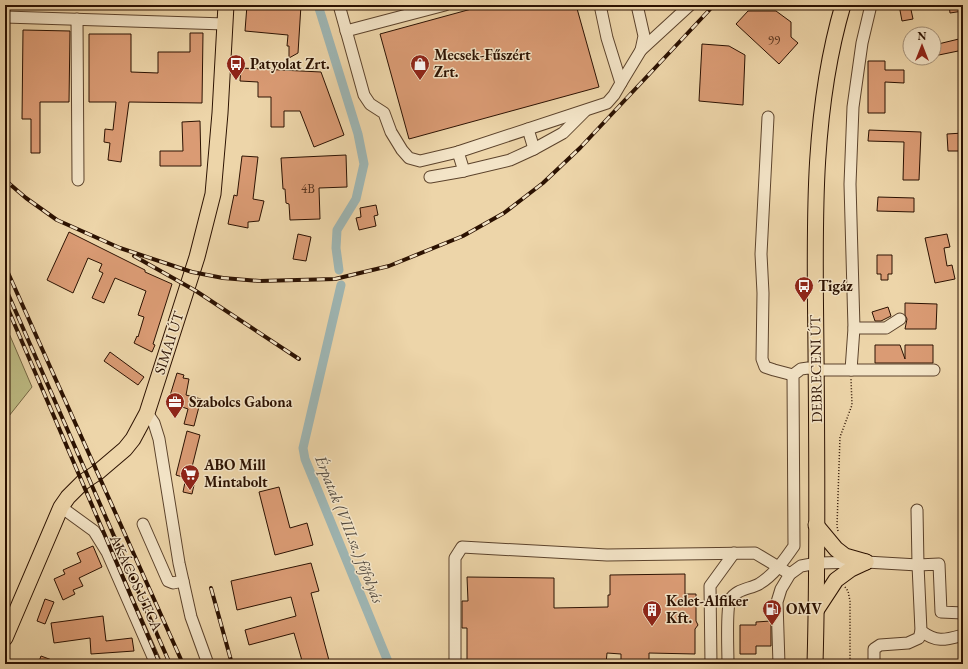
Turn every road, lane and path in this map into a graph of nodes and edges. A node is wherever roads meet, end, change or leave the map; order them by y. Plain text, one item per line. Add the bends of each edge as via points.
1 (226, 5) edge
2 (339, 5) edge
3 (444, 5) edge
4 (600, 5) edge
5 (637, 5) edge
6 (690, 5) edge
7 (843, 5) edge
8 (871, 5) edge
9 (5, 17) edge
10 (77, 19) junction
11 (225, 24) junction
12 (346, 31) junction
13 (641, 50) junction
14 (621, 83) junction
15 (587, 110) junction
16 (768, 117) dead end
17 (528, 129) junction
18 (534, 149) junction
19 (458, 152) junction
20 (464, 171) junction
21 (430, 177) dead end
22 (78, 180) dead end
23 (900, 319) dead end
24 (854, 328) junction
25 (816, 370) junction
26 (851, 370) junction
27 (934, 370) dead end
28 (793, 375) junction
29 (147, 413) junction
30 (61, 507) junction
31 (917, 510) dead end
32 (143, 524) dead end
33 (816, 525) junction
34 (838, 532) dead end
35 (734, 553) junction
36 (866, 562) junction
37 (816, 563) junction
38 (918, 565) junction
39 (778, 566) junction
40 (790, 574) junction
41 (836, 580) junction
42 (183, 581) junction
43 (817, 608) junction
44 (963, 612) edge
45 (921, 631) junction
46 (963, 635) edge
47 (5, 638) edge
48 (156, 664) edge
49 (208, 664) edge
50 (455, 664) edge
51 (711, 664) edge
52 (728, 664) edge
53 (779, 664) edge
54 (815, 664) edge
55 (850, 664) edge
56 (874, 664) edge

1 - 11 main road, SIMAI ÚT
2 - 12 street
3 - 12 street
4 - 14 street
5 - 13 street via 644,36
6 - 13 street
7 - 25 main road, DEBRECENI ÚT via 827,75 819,141
8 - 24 street via 862,43 853,107 850,184
9 - 10 street
10 - 11 street
10 - 22 street
11 - 29 main road, SIMAI ÚT via 213,194 197,257
12 - 19 street via 364,95 370,104 384,113 391,132 409,158 420,161
13 - 14 street
14 - 15 street via 607,103
15 - 17 street
15 - 18 street via 563,133
16 - 28 street via 761,254 762,359 765,367
17 - 18 street
17 - 19 street
18 - 20 street via 510,160
19 - 20 street
20 - 21 street
23 - 24 street via 886,328
24 - 26 street
25 - 26 street
25 - 28 street via 801,369
25 - 33 main road, DEBRECENI ÚT
26 - 27 street
26 - 34 path via 852,405 840,437
28 - 39 street via 794,546
29 - 30 main road, SIMAI ÚT via 125,449 83,482
29 - 42 street via 154,423 159,439
30 - 47 main road, SIMAI ÚT
30 - 48 street, AKÁCOS UTCA via 94,531 107,552
31 - 38 street
32 - 42 street via 168,581
33 - 36 main road via 836,549 846,556
33 - 37 main road, DEBRECENI ÚT
35 - 39 street via 756,553
35 - 50 street via 607,555 462,547 455,558
35 - 51 street via 710,586
36 - 37 street
36 - 38 street
36 - 41 main road
37 - 40 street via 801,566
37 - 43 main road, DEBRECENI ÚT
38 - 44 street via 939,564 941,612
38 - 45 street
39 - 40 street
39 - 52 street via 759,584 737,593 730,599
40 - 53 street via 781,588 777,602
41 - 43 main road
41 - 55 path via 848,591 850,601
42 - 49 street via 191,617
43 - 54 main road, DEBRECENI ÚT
45 - 46 street via 939,640
45 - 56 street via 919,638 908,643 880,644 874,649

